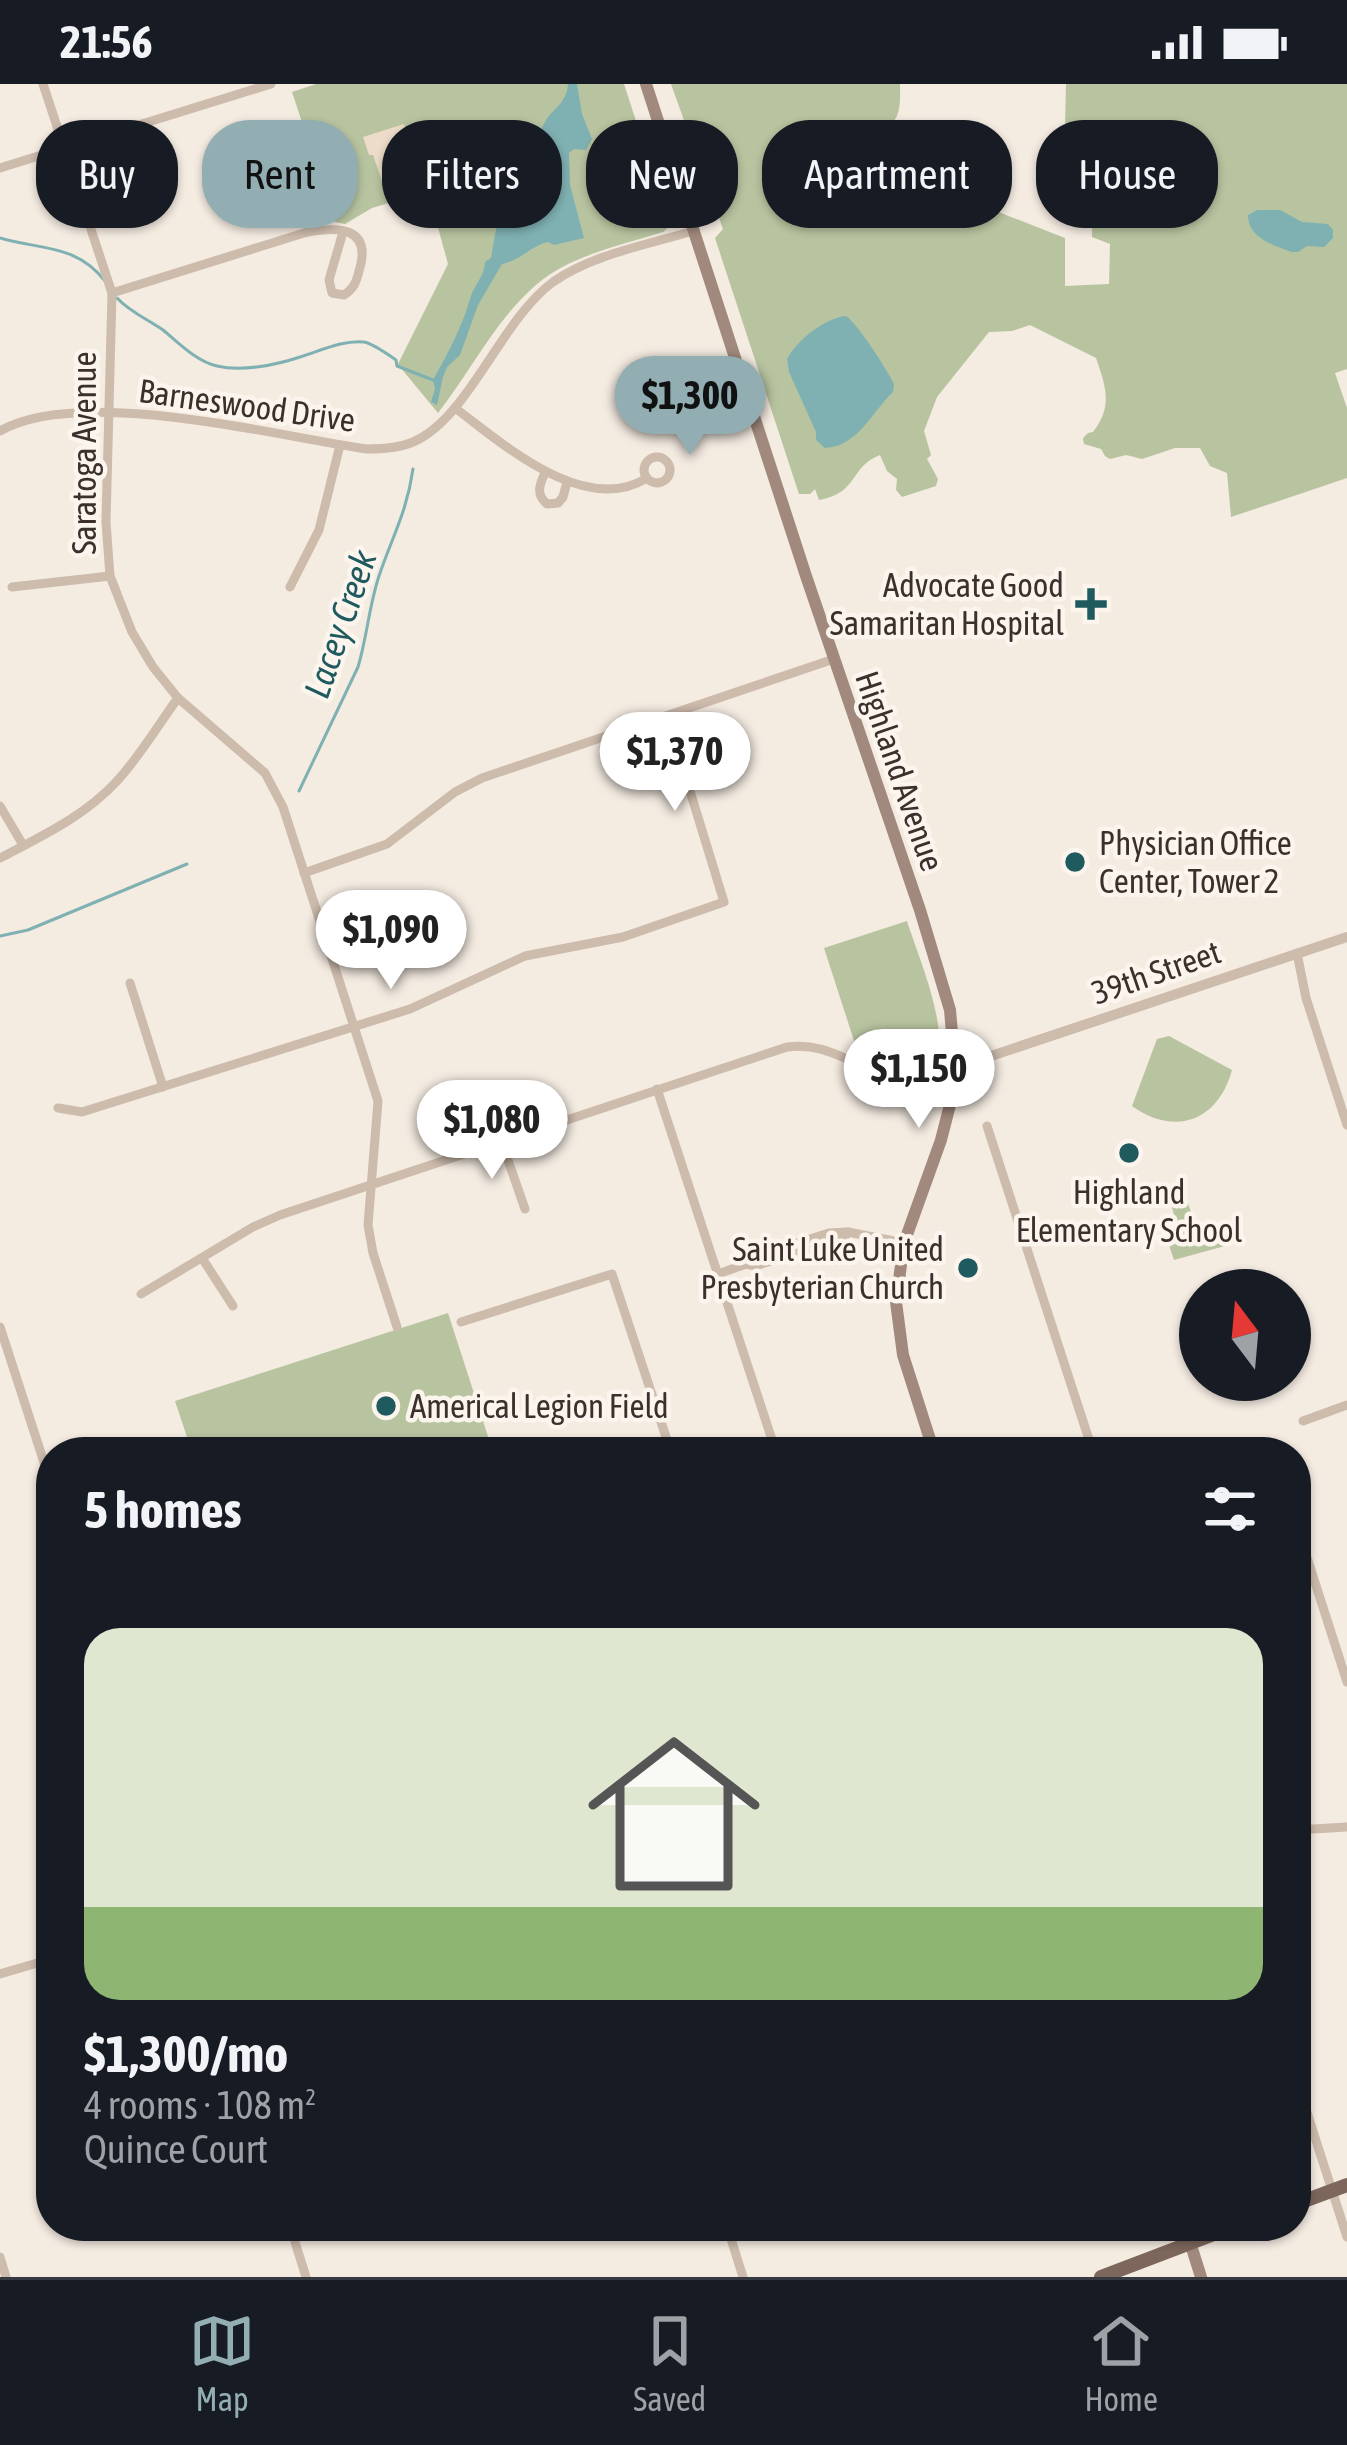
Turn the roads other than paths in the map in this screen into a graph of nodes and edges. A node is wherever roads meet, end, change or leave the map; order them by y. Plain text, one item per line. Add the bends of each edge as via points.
1 (43, 84) edge
2 (271, 84) edge
3 (646, 84) edge
4 (55, 120) edge
5 (156, 120) edge
6 (36, 157) edge
7 (0, 168) edge
8 (90, 228) edge
9 (693, 231) junction
10 (343, 232) junction
11 (112, 293) junction
12 (454, 408) junction
13 (107, 414) junction
14 (0, 430) edge
15 (340, 445) junction
16 (544, 473) junction
17 (647, 478) dead end
18 (567, 482) junction
19 (110, 575) junction
20 (12, 587) dead end
21 (290, 587) dead end
22 (834, 659) junction
23 (178, 698) junction
24 (667, 716) junction
25 (0, 806) edge
26 (23, 845) junction
27 (0, 857) edge
28 (304, 873) junction
29 (1347, 937) edge
30 (1297, 953) junction
31 (130, 983) dead end
32 (354, 1027) junction
33 (955, 1068) junction
34 (163, 1087) junction
35 (657, 1089) junction
36 (58, 1108) dead end
37 (1347, 1125) edge
38 (987, 1126) dead end
39 (501, 1140) junction
40 (371, 1184) junction
41 (525, 1209) dead end
42 (904, 1243) junction
43 (202, 1258) junction
44 (718, 1274) junction
45 (141, 1294) dead end
46 (233, 1306) dead end
47 (461, 1322) dead end
48 (0, 1327) edge
49 (397, 1327) dead end
50 (1347, 1405) edge
51 (1303, 1421) dead end
52 (665, 1437) edge
53 (771, 1437) edge
54 (929, 1437) edge
55 (1088, 1437) edge
56 (36, 1438) edge
57 (1311, 1570) edge
58 (1347, 1682) edge
59 (1347, 1827) edge
60 (1311, 1829) edge
61 (36, 1963) edge
62 (0, 1974) edge
63 (1311, 2117) edge
64 (1340, 2188) edge
65 (1311, 2199) edge
66 (1347, 2237) edge
67 (295, 2241) edge
68 (732, 2241) edge
69 (1176, 2241) edge
70 (1193, 2241) edge
71 (0, 2257) edge
72 (6, 2277) edge
73 (306, 2277) edge
74 (743, 2277) edge
75 (1101, 2277) edge
76 (1201, 2277) edge

1 - 4 street, Saratoga Avenue
2 - 5 street
3 - 9 main road, Highland Avenue
6 - 7 street
8 - 11 street, Saratoga Avenue
9 - 12 street, Barneswood Drive via 554,282 522,312
9 - 22 main road, Highland Avenue
10 - 10 street via 328,280 332,292 344,295 364,254 361,240
10 - 11 street via 304,233
11 - 13 street, Saratoga Avenue
12 - 15 street, Barneswood Drive via 412,443
12 - 16 street
13 - 14 street, Barneswood Drive via 40,415
13 - 15 street, Barneswood Drive
13 - 19 street, Saratoga Avenue
15 - 21 street via 319,530
16 - 18 street
16 - 18 street via 539,489 547,504 563,497
17 - 18 street via 609,488
19 - 20 street
19 - 23 street, Saratoga Avenue via 137,641
22 - 24 street
22 - 33 main road, Highland Avenue via 941,977
23 - 26 street via 108,791
23 - 28 street, Saratoga Avenue via 265,773
24 - 28 street via 482,778 387,844
24 - 32 street via 724,902 623,937 525,956
25 - 26 street
26 - 27 street
28 - 32 street, Saratoga Avenue
29 - 30 street, 39th Street
30 - 33 street, 39th Street
30 - 37 street
31 - 34 street
32 - 34 street
32 - 40 street, Saratoga Avenue via 378,1101
33 - 35 street, 39th Street via 886,1073 832,1051 787,1046
33 - 42 main road, Highland Avenue via 947,1119
34 - 36 street via 82,1112
35 - 39 street, 39th Street
35 - 44 street
38 - 55 street
39 - 40 street, 39th Street
39 - 41 street
40 - 43 street, 39th Street via 280,1215
40 - 49 street, Saratoga Avenue via 369,1237
42 - 44 street via 829,1233
42 - 54 main road, Highland Avenue via 897,1322
43 - 45 street, 39th Street
43 - 46 street
44 - 53 street
47 - 52 street via 612,1274
48 - 56 street
50 - 51 street
57 - 58 street
59 - 60 street
61 - 62 street
63 - 64 street
64 - 65 main road
64 - 66 street
67 - 73 street
68 - 74 street
69 - 75 main road
70 - 76 main road
71 - 72 street

